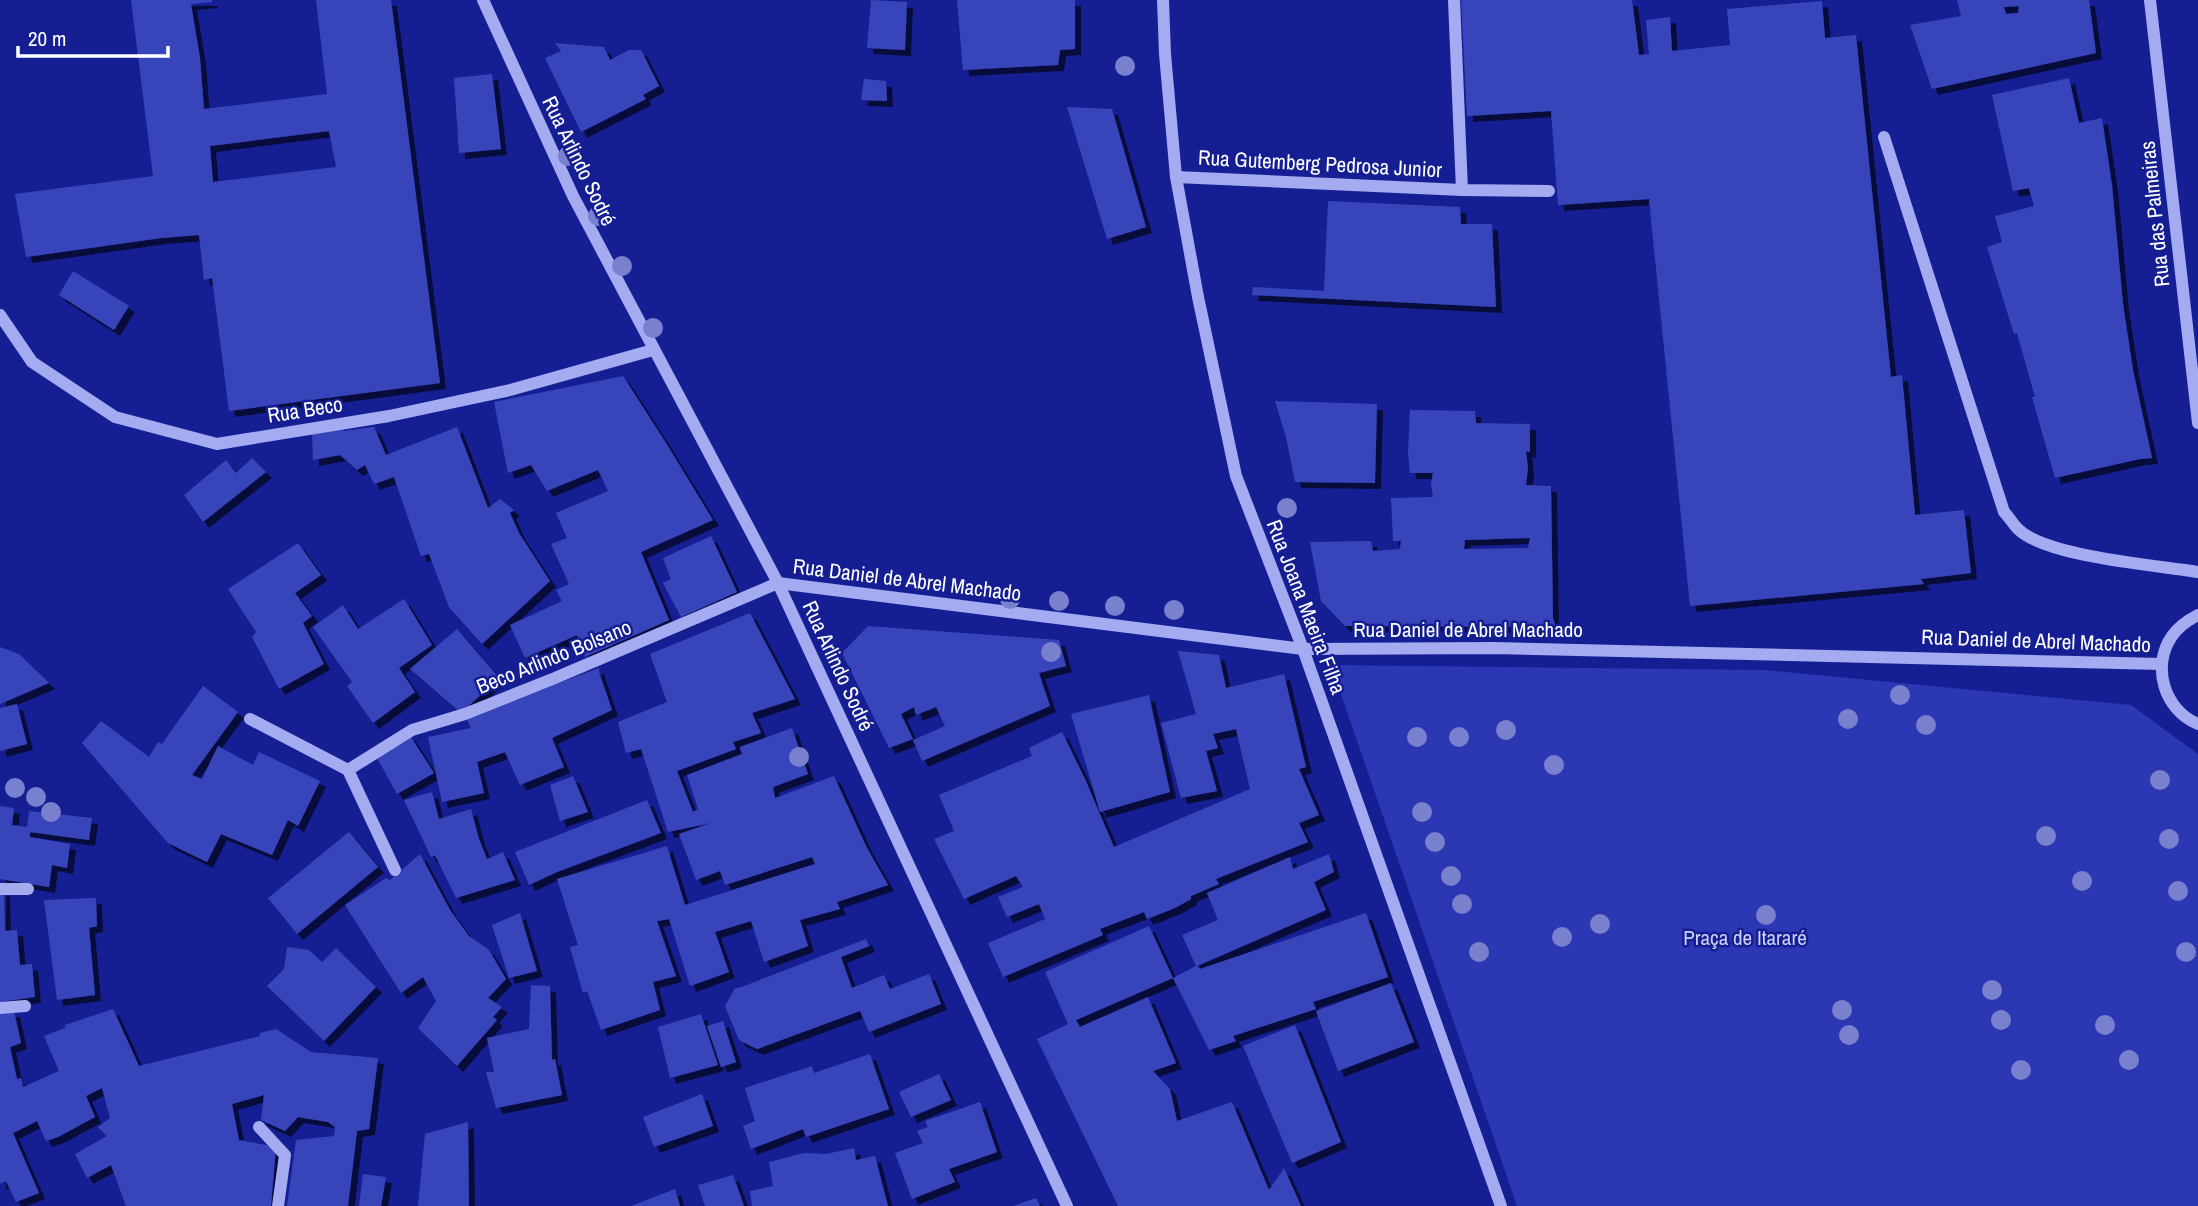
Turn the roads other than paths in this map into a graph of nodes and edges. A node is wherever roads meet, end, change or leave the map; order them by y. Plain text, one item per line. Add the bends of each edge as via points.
1 (483, 0) edge
2 (1163, 0) edge
3 (1454, 0) edge
4 (2150, 0) edge
5 (1884, 137) dead end
6 (1176, 177) junction
7 (1462, 190) junction
8 (1549, 191) dead end
9 (0, 315) edge
10 (653, 351) junction
11 (2195, 377) edge
12 (2198, 423) edge
13 (2198, 572) edge
14 (778, 583) junction
15 (2198, 615) edge
16 (1303, 649) junction
17 (2162, 664) junction
18 (250, 719) dead end
19 (2198, 724) edge
20 (348, 770) junction
21 (395, 870) dead end
22 (28, 888) dead end
23 (0, 889) edge
24 (26, 1006) dead end
25 (0, 1008) edge
26 (259, 1126) dead end
27 (278, 1206) edge
28 (1067, 1206) edge
29 (1501, 1206) edge

1 - 10 street, Rua Arlindo Sodré via 573,195
2 - 6 street, Rua Joana Maeira Filha
3 - 7 street, Rua Gutemberg Pedrosa Junior
4 - 11 street, Rua das Palmeiras
5 - 13 street via 2004,512 2019,531 2069,553
6 - 7 street, Rua Gutemberg Pedrosa Junior
6 - 16 street, Rua Joana Maeira Filha via 1236,476
7 - 8 street, Rua Gutemberg Pedrosa Junior
9 - 10 street, Rua Beco via 32,362 115,417 217,444 389,416 510,390
10 - 14 street, Rua Arlindo Sodré
11 - 12 street, Rua das Palmeiras
14 - 16 street, Rua Daniel de Abrel Machado
14 - 20 street, Beco Arlindo Bolsano via 517,694 412,730
14 - 28 street, Rua Arlindo Sodré
15 - 17 street via 2171,637
16 - 17 street, Rua Daniel de Abrel Machado via 1494,648
16 - 29 street, Rua Joana Maeira Filha
17 - 19 street via 2168,697 2182,715
18 - 20 street
20 - 21 street
22 - 23 street
24 - 25 street
26 - 27 street via 285,1155

